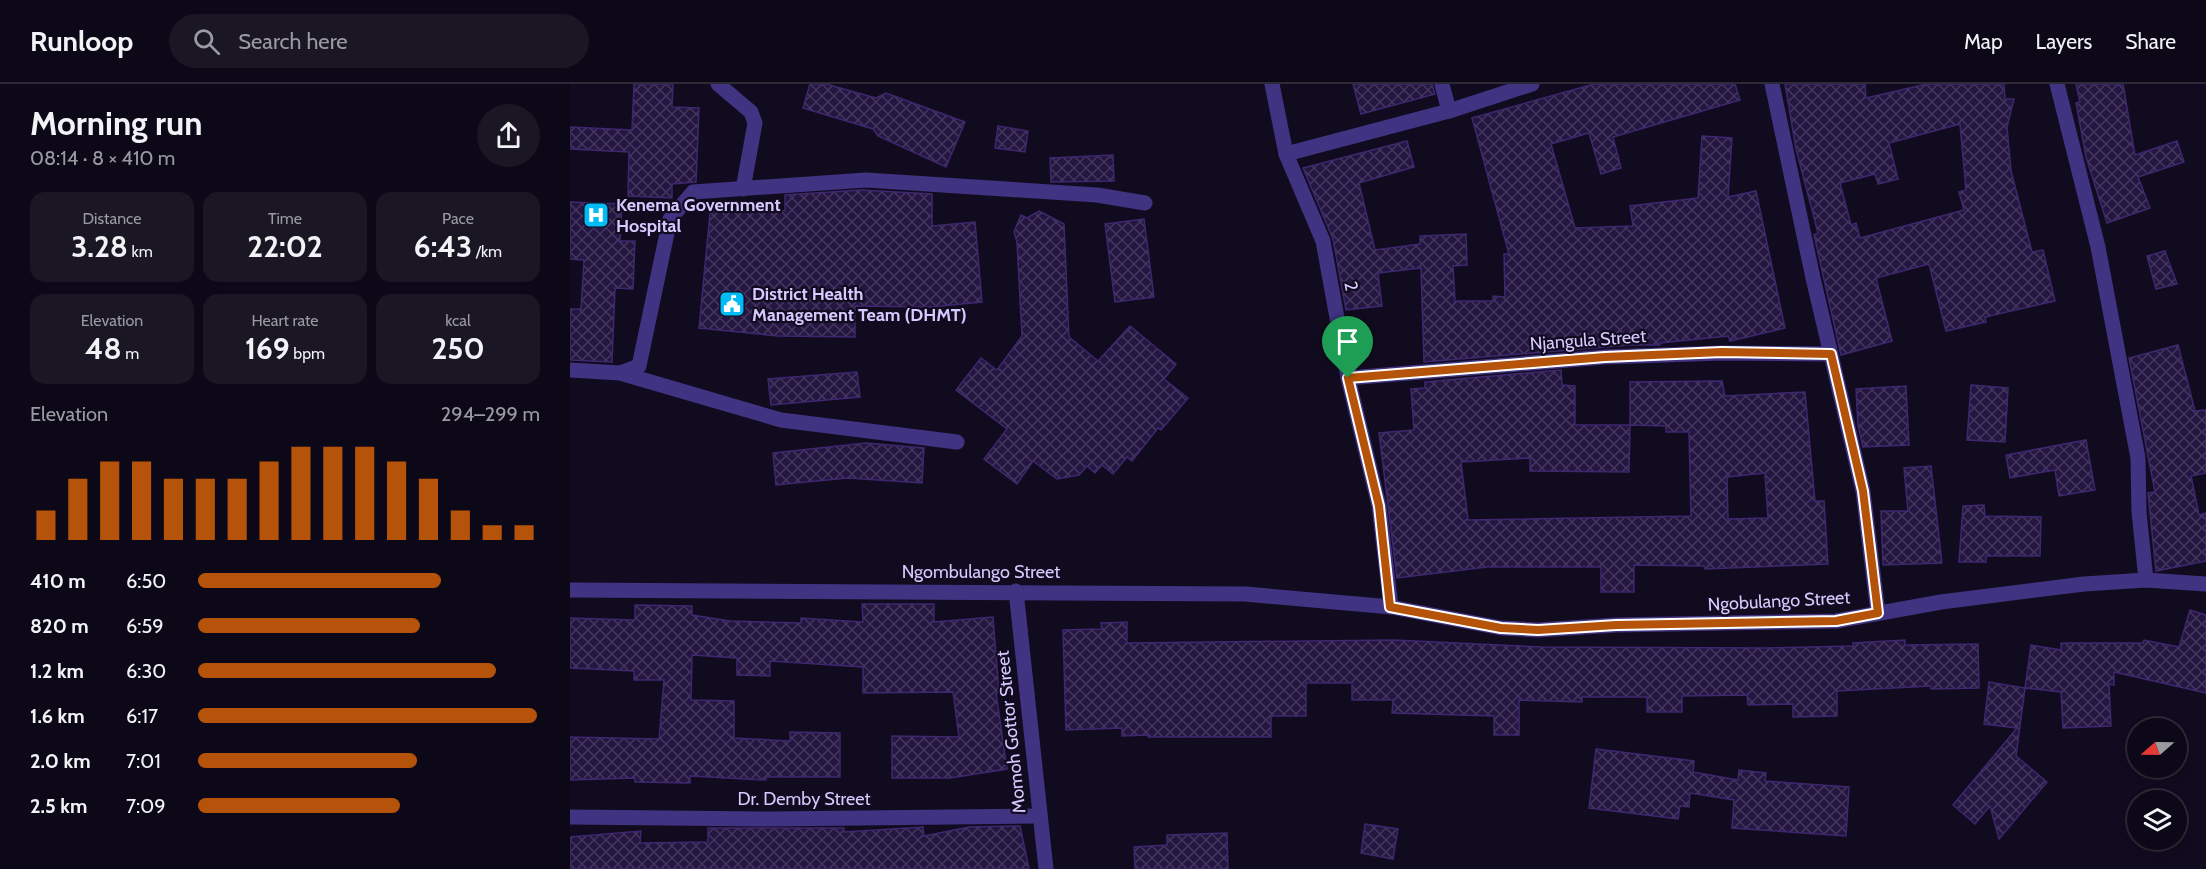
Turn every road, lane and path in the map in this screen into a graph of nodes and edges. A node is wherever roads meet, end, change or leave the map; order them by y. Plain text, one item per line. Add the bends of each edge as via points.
1 (718, 84) edge
2 (1272, 84) edge
3 (1442, 84) edge
4 (1532, 84) edge
5 (1772, 84) edge
6 (2057, 84) edge
7 (1449, 111) junction
8 (1286, 154) junction
9 (742, 189) junction
10 (1145, 203) dead end
11 (1831, 354) junction
12 (570, 370) edge
13 (621, 373) junction
14 (1348, 378) junction
15 (957, 442) dead end
16 (2146, 580) junction
17 (2206, 584) edge
18 (570, 590) edge
19 (1017, 591) junction
20 (1390, 607) junction
21 (1878, 613) junction
22 (1038, 816) junction
23 (570, 817) edge
24 (1046, 869) edge

1 - 9 street via 751,112 755,123
2 - 8 street, 2
3 - 7 street
4 - 7 street
5 - 11 street
6 - 16 street via 2103,270 2138,458
7 - 8 street
8 - 14 street, 2 via 1323,241
9 - 10 street via 866,180 1097,195
9 - 13 street via 693,192 670,219 639,366
11 - 14 street, Njangula Street via 1722,352 1605,357
11 - 21 street via 1863,491
12 - 13 street
13 - 15 street via 781,420
14 - 20 street, 2 via 1379,506
16 - 17 street, Ngobulango Street
16 - 21 street, Ngobulango Street via 2002,594
18 - 19 street, Ngombulango Street
19 - 20 street, Ngombulango Street via 1245,594
19 - 22 street, Momoh Gottor Street
20 - 21 street, Ngobulango Street via 1501,628 1538,630 1836,621
22 - 23 street, Dr. Demby Street
22 - 24 street, Momoh Gottor Street

